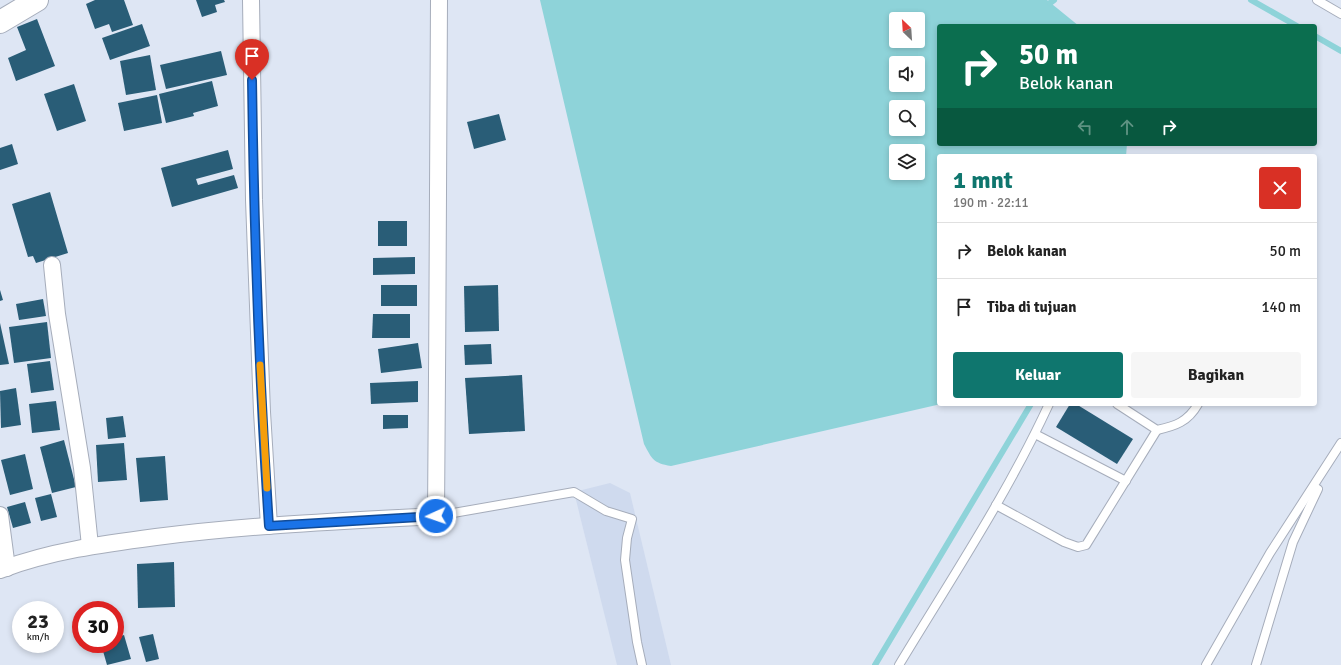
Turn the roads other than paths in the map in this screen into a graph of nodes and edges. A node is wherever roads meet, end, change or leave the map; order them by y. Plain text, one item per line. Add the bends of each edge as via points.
1 (37, 0) edge
2 (251, 0) edge
3 (439, 0) edge
4 (1319, 1) edge
5 (1341, 14) edge
6 (0, 22) edge
7 (52, 265) dead end
8 (1048, 406) edge
9 (1120, 406) edge
10 (1197, 406) edge
11 (1157, 430) junction
12 (1035, 434) junction
13 (1341, 443) edge
14 (1330, 463) junction
15 (1126, 481) junction
16 (996, 505) junction
17 (0, 515) edge
18 (436, 516) junction
19 (269, 526) junction
20 (90, 546) junction
21 (4, 569) edge
22 (642, 665) edge
23 (899, 665) edge
24 (1206, 665) edge
25 (1256, 665) edge

1 - 6 street
2 - 19 street via 254,200
3 - 18 street
4 - 5 lane
7 - 20 street via 57,314 82,468
8 - 12 lane
9 - 11 lane
10 - 11 lane via 1178,426
11 - 15 lane
12 - 15 lane
12 - 16 lane
13 - 14 lane
14 - 24 lane via 1270,553
14 - 25 lane via 1293,542
15 - 16 lane via 1086,545 1078,547
16 - 23 lane
17 - 21 street
18 - 19 street
18 - 22 lane via 574,492 606,512 632,520 625,560
19 - 20 street via 219,529
20 - 21 street

